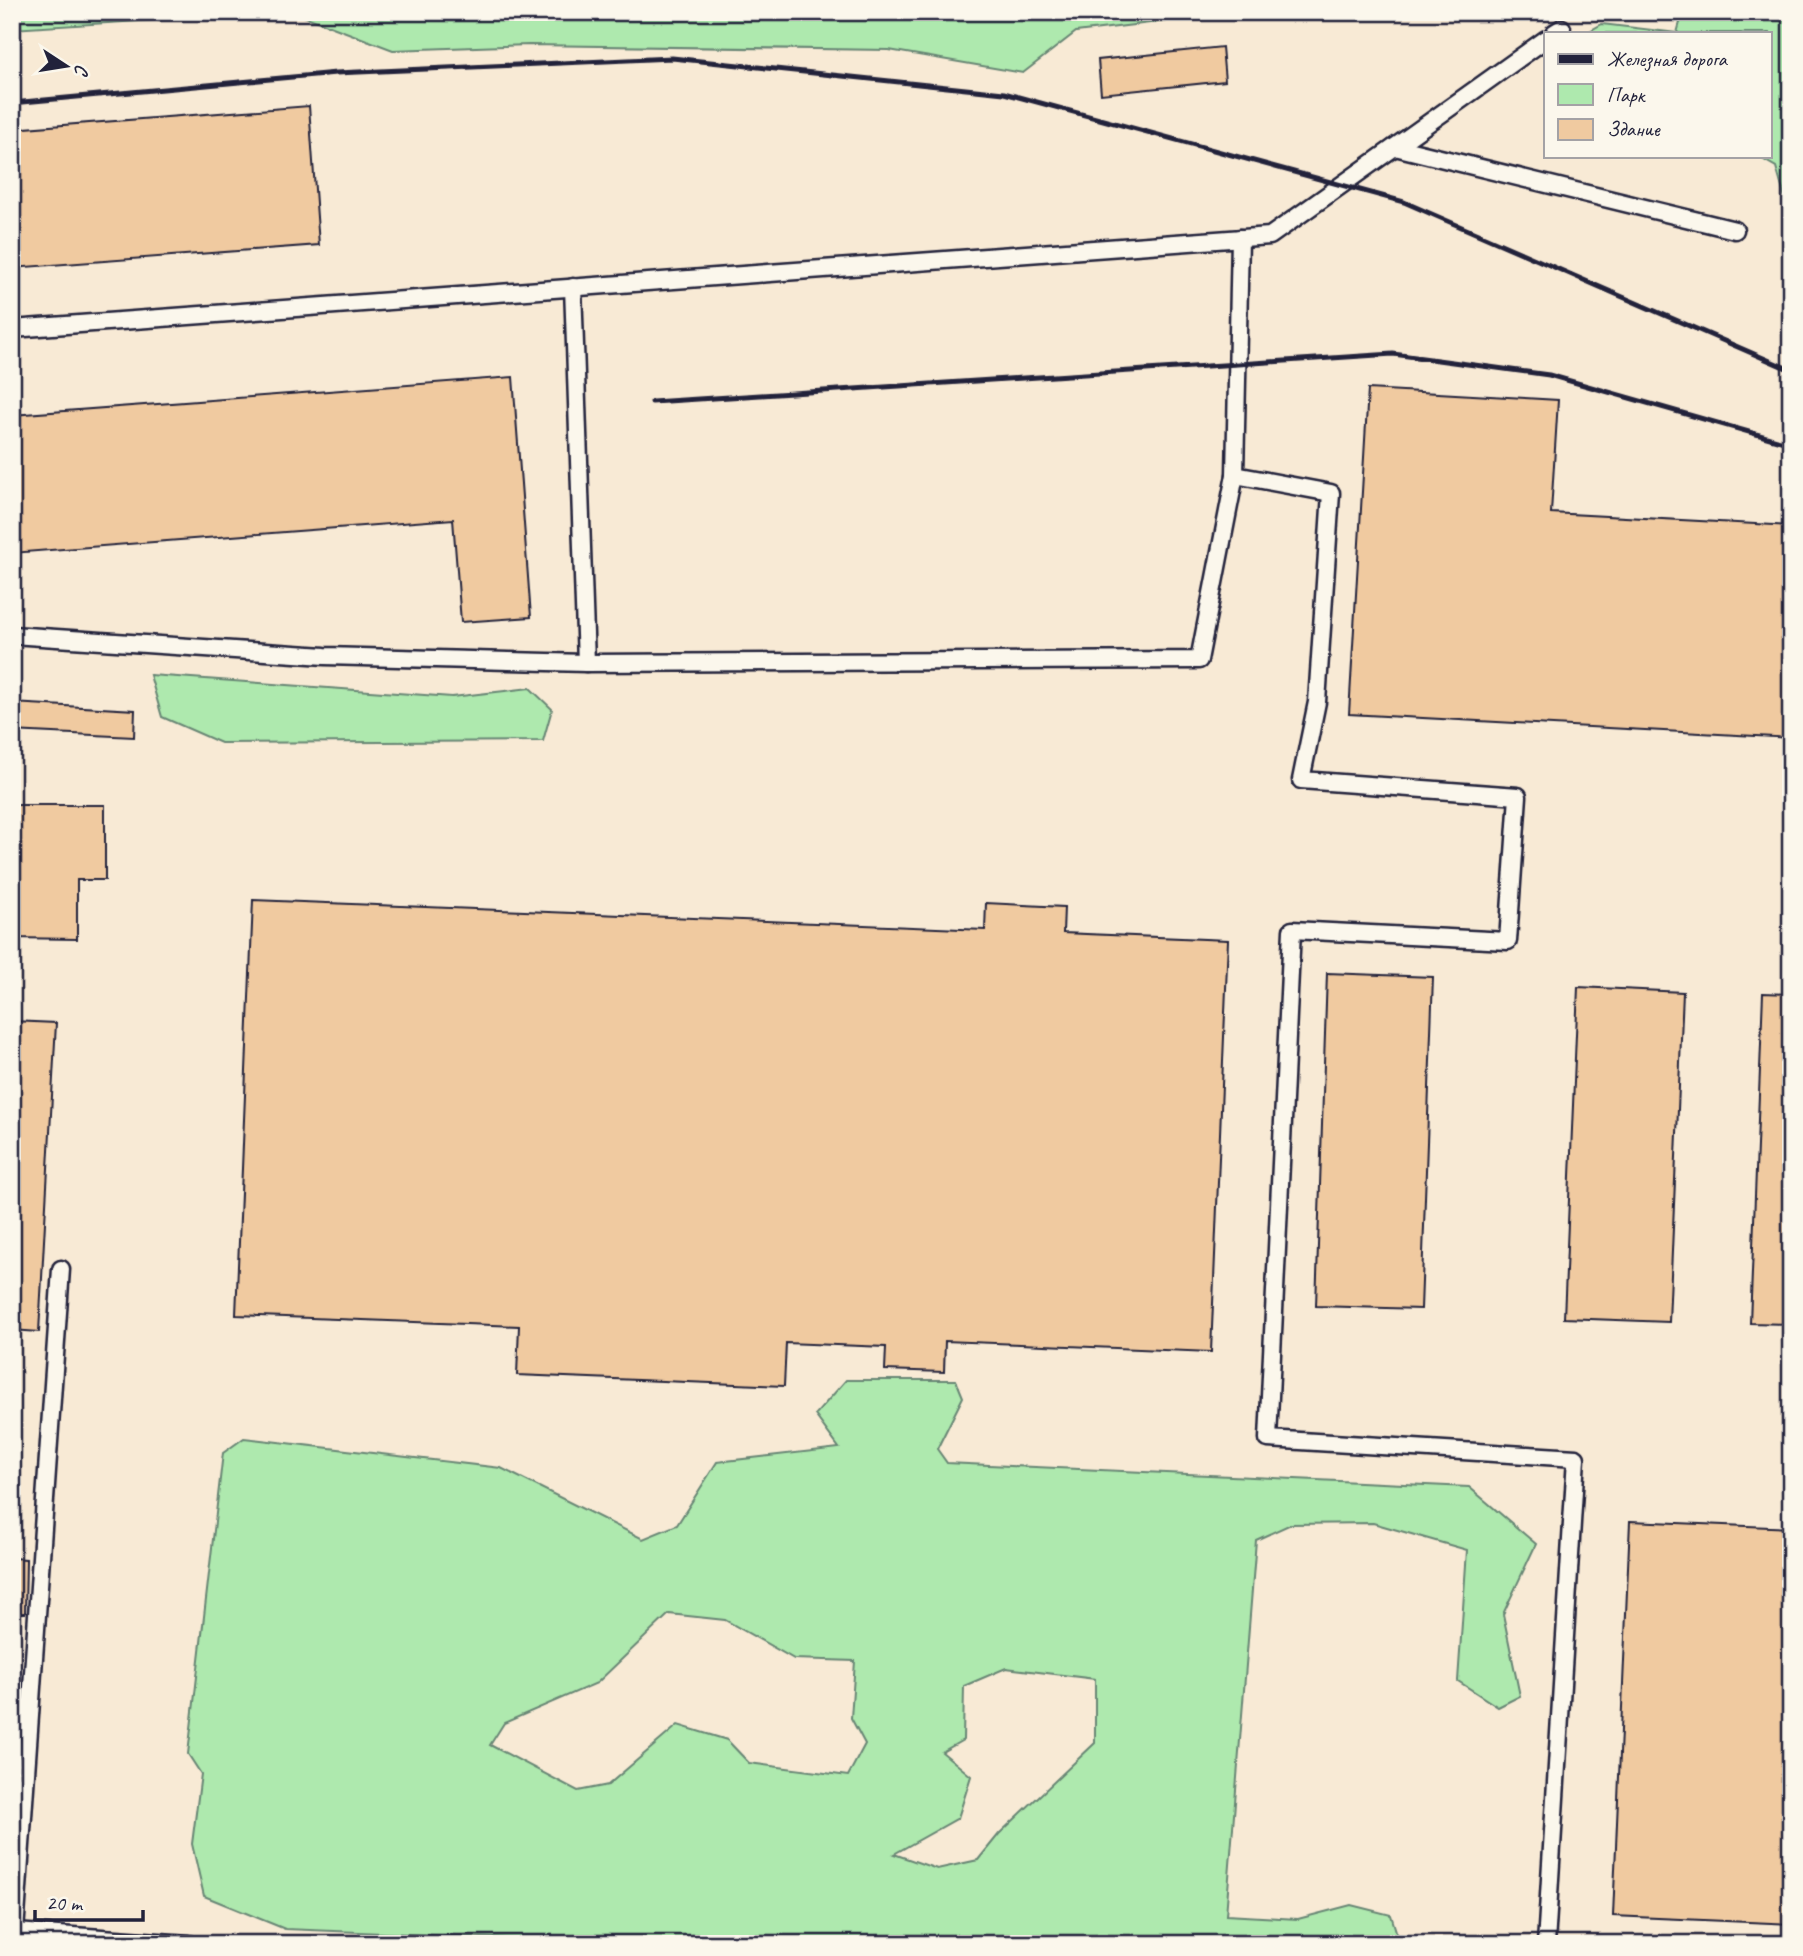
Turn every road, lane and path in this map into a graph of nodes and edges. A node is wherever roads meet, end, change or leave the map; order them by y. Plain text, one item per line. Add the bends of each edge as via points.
1 (1544, 40) edge
2 (1395, 147) junction
3 (1735, 230) dead end
4 (1240, 238) junction
5 (573, 287) junction
6 (12, 329) edge
7 (1235, 475) junction
8 (12, 635) edge
9 (586, 663) junction
10 (61, 1269) dead end
11 (14, 1932) edge
12 (189, 1944) edge
13 (1546, 1944) edge

1 - 2 lane
2 - 3 lane
2 - 4 lane via 1270,236
4 - 5 lane
4 - 7 lane
5 - 6 lane
5 - 9 lane
7 - 9 lane via 1199,660
7 - 13 lane via 1331,493 1317,702 1301,780 1518,796 1508,941 1292,930 1268,1438 1576,1458
8 - 9 lane via 325,656
10 - 11 lane
11 - 12 lane

